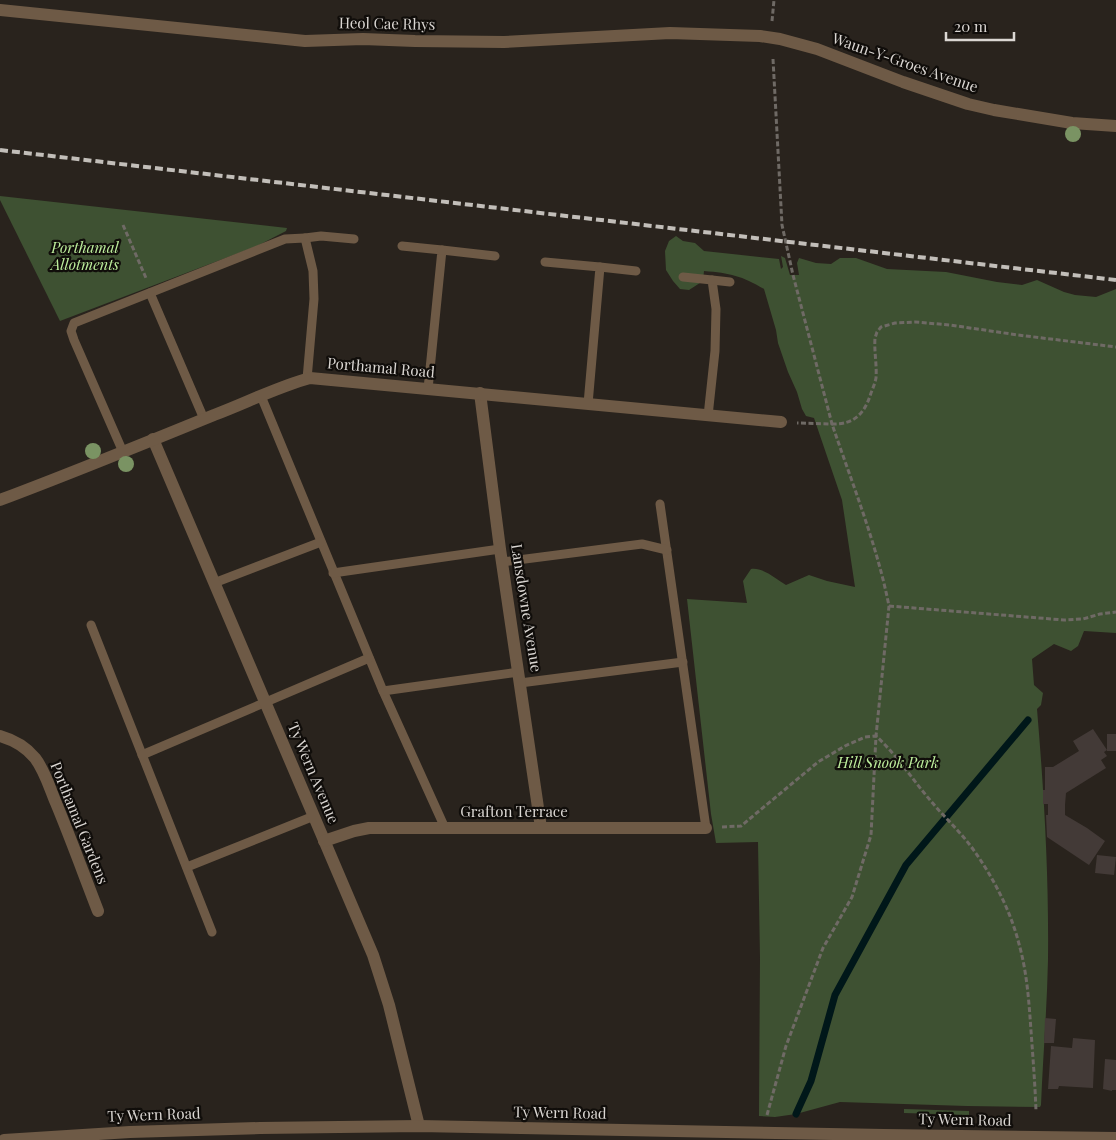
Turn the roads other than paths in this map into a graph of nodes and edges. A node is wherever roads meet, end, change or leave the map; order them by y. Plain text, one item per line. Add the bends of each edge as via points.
1 (0, 10) edge
2 (774, 38) joint
3 (1116, 126) edge
4 (305, 238) junction
5 (354, 239) dead end
6 (402, 246) dead end
7 (442, 250) junction
8 (495, 256) dead end
9 (545, 262) dead end
10 (600, 267) junction
11 (636, 271) dead end
12 (683, 277) dead end
13 (712, 280) junction
14 (730, 282) dead end
15 (150, 293) junction
16 (307, 379) junction
17 (428, 389) junction
18 (480, 394) junction
19 (261, 396) junction
20 (588, 404) junction
21 (708, 416) junction
22 (204, 419) junction
23 (781, 422) road end
24 (153, 440) junction
25 (123, 452) junction
26 (0, 499) edge
27 (660, 504) dead end
28 (320, 542) junction
29 (500, 548) junction
30 (666, 550) junction
31 (502, 562) junction
32 (333, 573) junction
33 (214, 583) junction
34 (91, 625) dead end
35 (369, 658) junction
36 (683, 662) junction
37 (520, 678) junction
38 (383, 691) junction
39 (265, 703) junction
40 (0, 736) edge
41 (142, 755) junction
42 (314, 816) junction
43 (445, 828) junction
44 (541, 828) junction
45 (706, 828) joint
46 (324, 841) junction
47 (187, 867) junction
48 (98, 911) dead end
49 (212, 932) dead end
50 (419, 1126) junction
51 (884, 1138) edge
52 (1116, 1138) edge
53 (4, 1140) edge

1 - 2 street, Heol Cae Rhys via 305,41 504,42 670,33
2 - 3 street, Waun-Y-Groes Avenue via 817,49 968,104 1072,123
4 - 5 lane
4 - 15 lane via 285,239
4 - 16 lane via 313,271 314,299
6 - 7 lane
7 - 8 lane
7 - 17 lane
9 - 10 lane
10 - 11 lane
10 - 20 lane
12 - 13 lane
13 - 14 lane
13 - 21 lane via 716,309 715,351
15 - 22 lane
15 - 25 lane via 74,323 71,331
16 - 17 street, Porthamal Road
16 - 19 street, Porthamal Road
17 - 18 street, Porthamal Road
18 - 20 street, Porthamal Road
18 - 29 street, Lansdowne Avenue
19 - 22 street, Porthamal Road
19 - 28 lane
20 - 21 street, Porthamal Road
21 - 23 street, Porthamal Road
22 - 24 street, Porthamal Road
24 - 25 street, Porthamal Road
24 - 33 street, Ty Wern Avenue
25 - 26 street, Porthamal Road
27 - 30 lane
28 - 32 lane
28 - 33 lane
29 - 31 street, Lansdowne Avenue
29 - 32 lane
30 - 31 lane via 642,544
30 - 36 lane
31 - 37 street, Lansdowne Avenue
32 - 35 lane
33 - 39 street, Ty Wern Avenue
34 - 41 lane
35 - 38 lane
35 - 39 lane
36 - 37 lane
36 - 45 lane
37 - 38 lane
37 - 44 street, Lansdowne Avenue
38 - 43 lane
39 - 41 lane
39 - 42 street, Ty Wern Avenue
40 - 48 street, Porthamal Gardens via 11,739 36,759
41 - 47 lane
42 - 46 street, Ty Wern Avenue
42 - 47 lane
43 - 44 street, Grafton Terrace
43 - 46 street, Grafton Terrace via 369,828
44 - 45 street, Grafton Terrace
46 - 50 street, Ty Wern Avenue via 379,972
47 - 49 lane
50 - 51 street, Ty Wern Road
50 - 53 street, Ty Wern Road via 130,1132
51 - 52 street, Ty Wern Road

